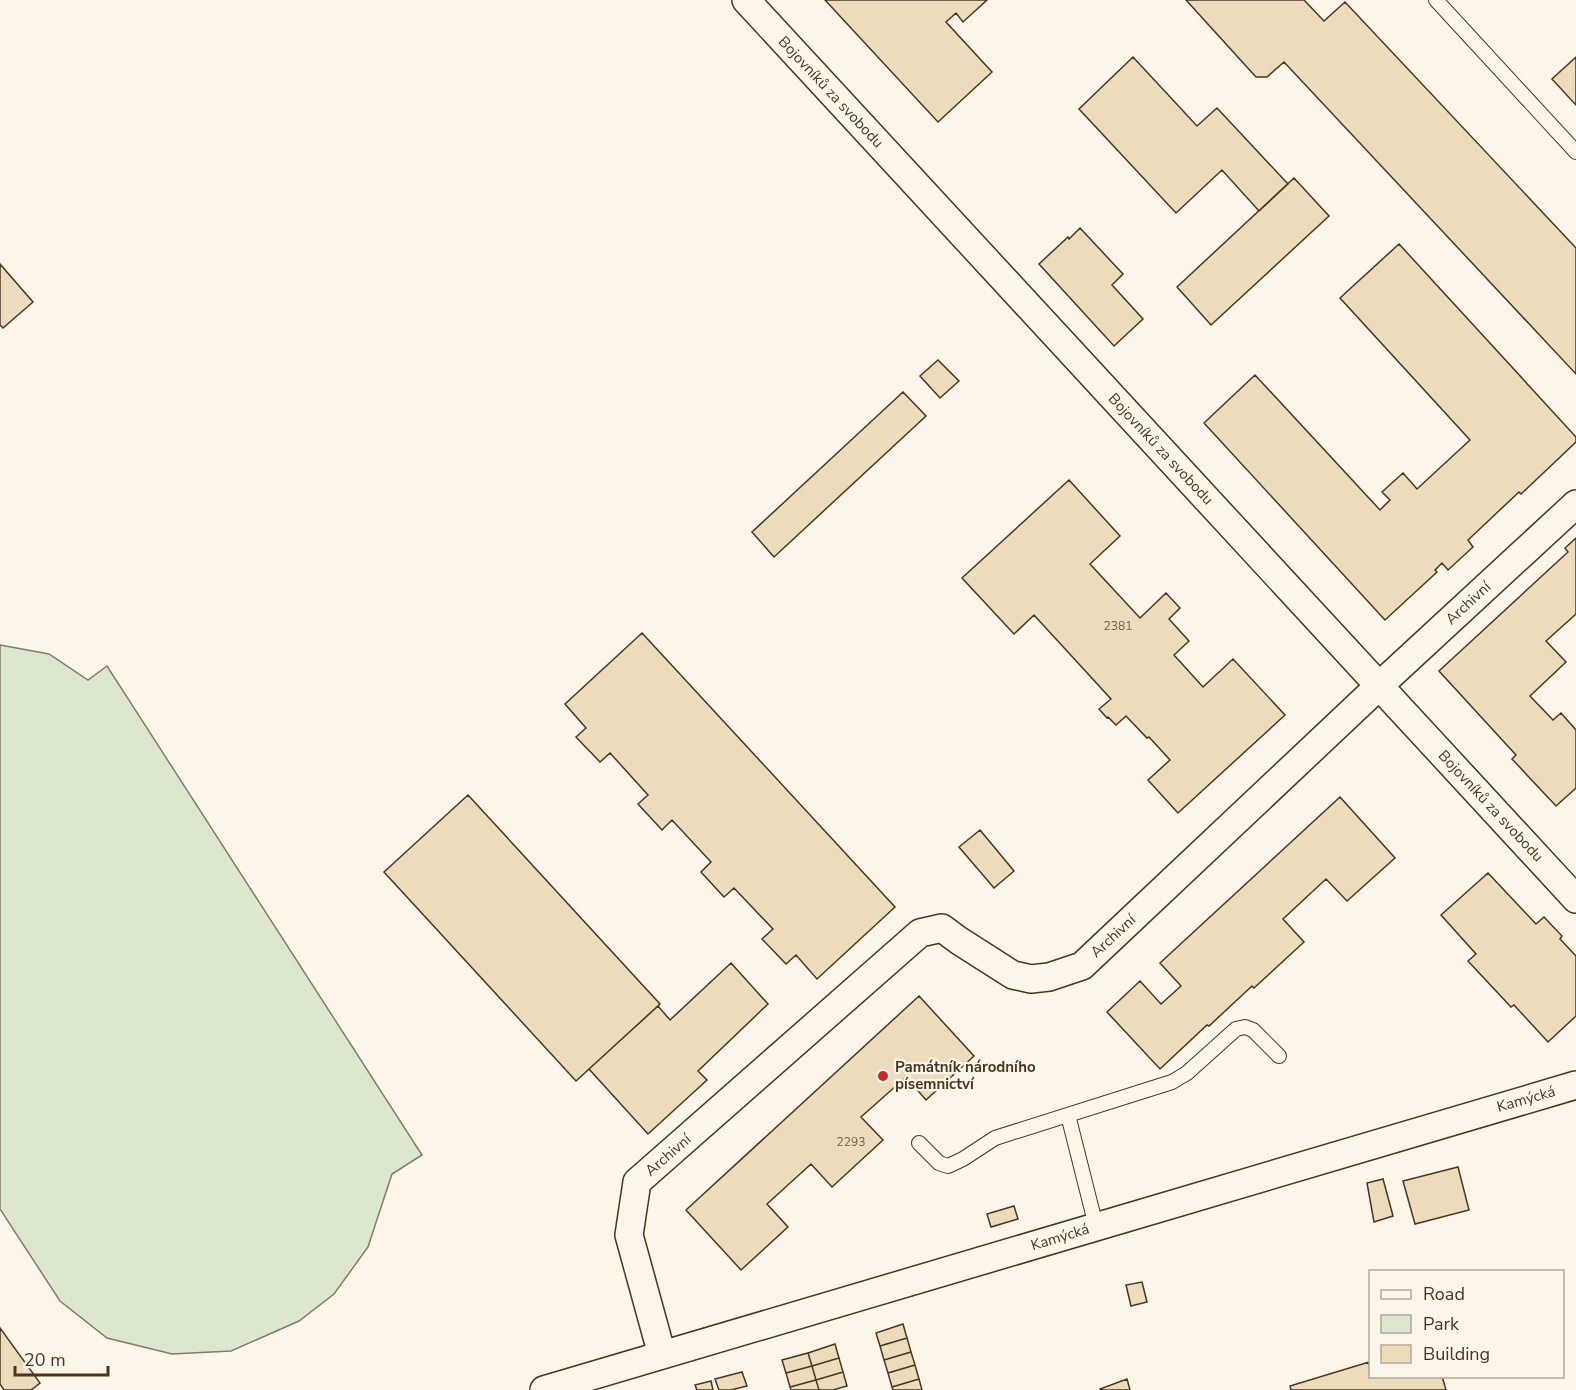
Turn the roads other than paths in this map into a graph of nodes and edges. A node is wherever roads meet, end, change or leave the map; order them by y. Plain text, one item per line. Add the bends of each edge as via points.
1 (746, 0) edge
2 (1436, 0) edge
3 (1576, 152) edge
4 (1576, 504) edge
5 (1379, 686) junction
6 (1576, 898) edge
7 (1279, 1056) dead end
8 (1576, 1085) edge
9 (1068, 1115) junction
10 (920, 1143) dead end
11 (1096, 1226) junction
12 (662, 1355) junction
13 (544, 1390) edge

1 - 5 street, Bojovníků za svobodu
2 - 3 lane
4 - 5 street, Archivní
5 - 6 street, Bojovníků za svobodu
5 - 12 street, Archivní via 1082,966 1031,979 1013,975 942,928 920,933 637,1182 630,1235
7 - 9 lane via 1253,1030 1236,1029 1172,1082
8 - 11 street, Kamýcká
9 - 10 lane via 995,1138 948,1166 939,1163
9 - 11 lane
11 - 12 street, Kamýcká
12 - 13 street, Kamýcká

